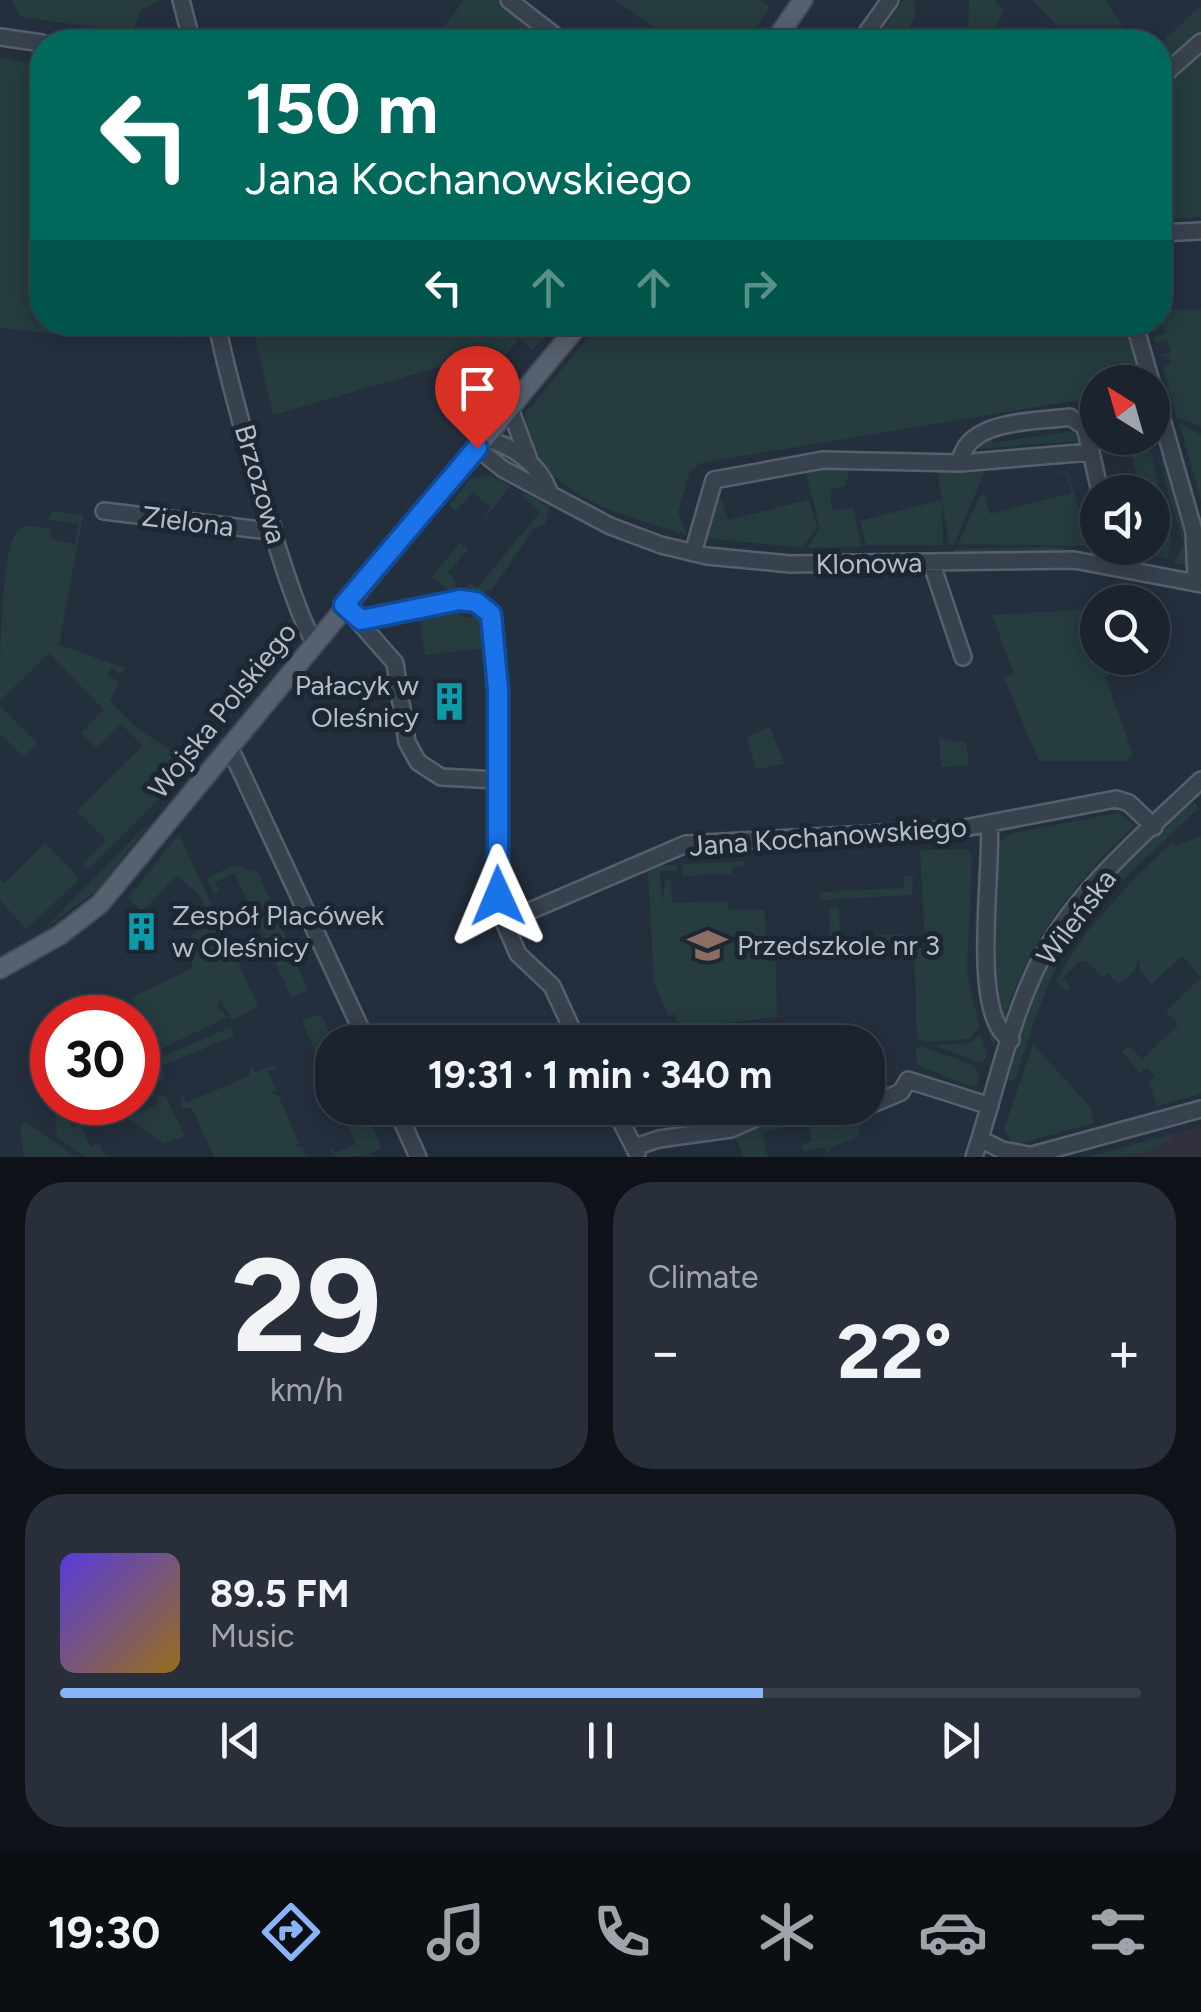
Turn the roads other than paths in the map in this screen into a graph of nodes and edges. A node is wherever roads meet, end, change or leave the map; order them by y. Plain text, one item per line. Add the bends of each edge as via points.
1 (181, 0) edge
2 (509, 0) edge
3 (890, 0) edge
4 (800, 1) edge
5 (189, 30) edge
6 (547, 30) edge
7 (782, 30) edge
8 (869, 30) edge
9 (0, 37) edge
10 (30, 41) edge
11 (1201, 42) edge
12 (1172, 67) edge
13 (1201, 230) edge
14 (1172, 231) edge
15 (220, 335) edge
16 (570, 335) edge
17 (1138, 335) edge
18 (510, 409) junction
19 (1080, 424) edge
20 (481, 443) junction
21 (1080, 453) edge
22 (960, 463) junction
23 (535, 470) junction
24 (549, 491) junction
25 (104, 510) dead end
26 (272, 527) junction
27 (692, 552) junction
28 (931, 562) junction
29 (1198, 583) edge
30 (344, 605) junction
31 (361, 620) junction
32 (314, 640) junction
33 (963, 657) dead end
34 (229, 746) junction
35 (497, 780) junction
36 (1201, 780) edge
37 (474, 782) junction
38 (497, 817) junction
39 (989, 823) junction
40 (1154, 827) junction
41 (504, 922) junction
42 (0, 970) edge
43 (359, 1025) edge
44 (570, 1025) edge
45 (1011, 1040) junction
46 (885, 1098) edge
47 (990, 1106) junction
48 (1201, 1108) edge
49 (404, 1125) edge
50 (623, 1125) edge
51 (741, 1125) edge
52 (637, 1152) edge
53 (977, 1152) edge
54 (1027, 1156) edge
55 (418, 1157) edge

1 - 5 street
2 - 6 street
3 - 8 street
4 - 7 main road
9 - 10 street
11 - 12 street
13 - 14 street
15 - 26 street, Brzozowa
16 - 18 main road, Wojska Polskiego
17 - 29 street via 1194,532
18 - 20 main road, Wojska Polskiego
18 - 23 street, Klonowa
19 - 22 street via 1070,417 990,428 968,444
20 - 23 street, Klonowa via 512,448
20 - 24 street, Klonowa via 503,469
20 - 30 main road, Wojska Polskiego
21 - 22 street
22 - 27 street via 823,460 718,477 708,488
23 - 24 street, Klonowa
24 - 27 street, Klonowa via 626,532
25 - 26 street, Zielona
26 - 32 street, Brzozowa via 303,626
27 - 28 street, Klonowa via 771,564
28 - 29 street, Klonowa via 1074,560
28 - 33 street
30 - 31 street
30 - 32 main road, Wojska Polskiego
31 - 35 street via 465,600 491,614
31 - 37 street via 395,663 412,755 432,774
32 - 34 main road, Wojska Polskiego
34 - 42 main road, Wojska Polskiego via 100,904
34 - 43 street
35 - 37 street
35 - 38 street
36 - 40 street, Wileńska
37 - 38 street
38 - 41 street
39 - 40 street, Jana Kochanowskiego via 1116,798
39 - 41 street, Jana Kochanowskiego via 686,844
39 - 45 street via 987,980 999,1028
40 - 45 street, Wileńska via 1064,922 1030,982
41 - 44 street via 523,960 552,986
45 - 47 street, Wileńska
46 - 47 street via 901,1092 908,1080
47 - 53 street, Wileńska
48 - 54 street
49 - 55 street
50 - 52 street
51 - 52 street via 659,1139
53 - 54 street

